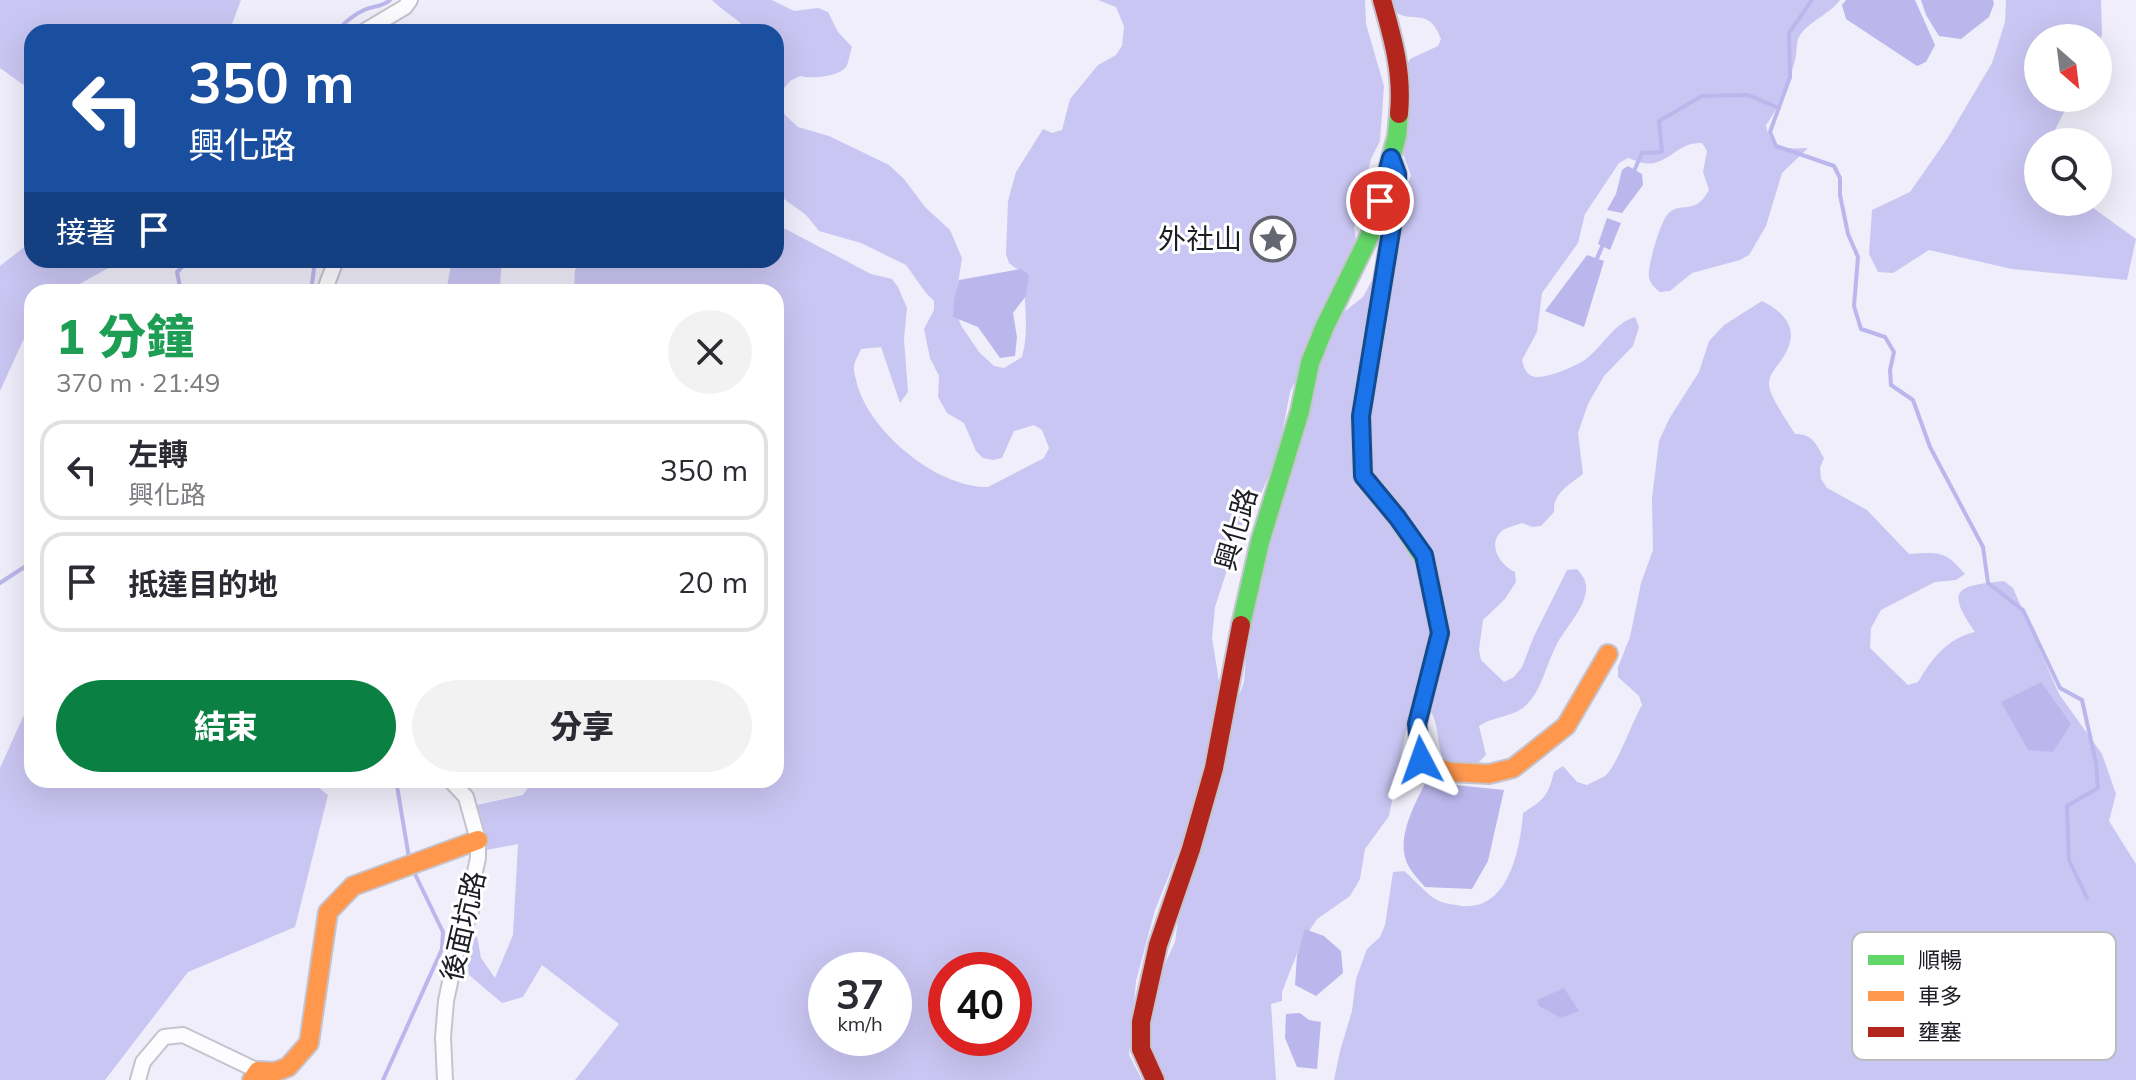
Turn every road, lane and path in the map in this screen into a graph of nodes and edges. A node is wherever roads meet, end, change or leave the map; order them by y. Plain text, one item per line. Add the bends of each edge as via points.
1 (410, 0) edge
2 (1382, 0) edge
3 (376, 24) edge
4 (1391, 158) junction
5 (1608, 654) dead end
6 (458, 788) edge
7 (478, 840) junction
8 (255, 1076) edge
9 (138, 1080) edge
10 (445, 1080) edge
11 (1155, 1080) edge

1 - 3 street
2 - 4 street, 興化路 via 1402,86
4 - 5 street via 1397,195 1361,416 1363,476 1424,555 1440,633 1417,724 1421,760 1451,772 1489,774 1513,768 1566,726
4 - 11 street, 興化路 via 1370,235 1310,363 1260,542 1214,768 1158,945 1141,1022 1141,1049
6 - 7 street, 後面坑路 via 466,797
7 - 8 street via 353,886 328,912 309,1043 298,1062
7 - 10 street, 後面坑路 via 471,911 446,1001
8 - 9 street via 183,1035 164,1037 143,1062

